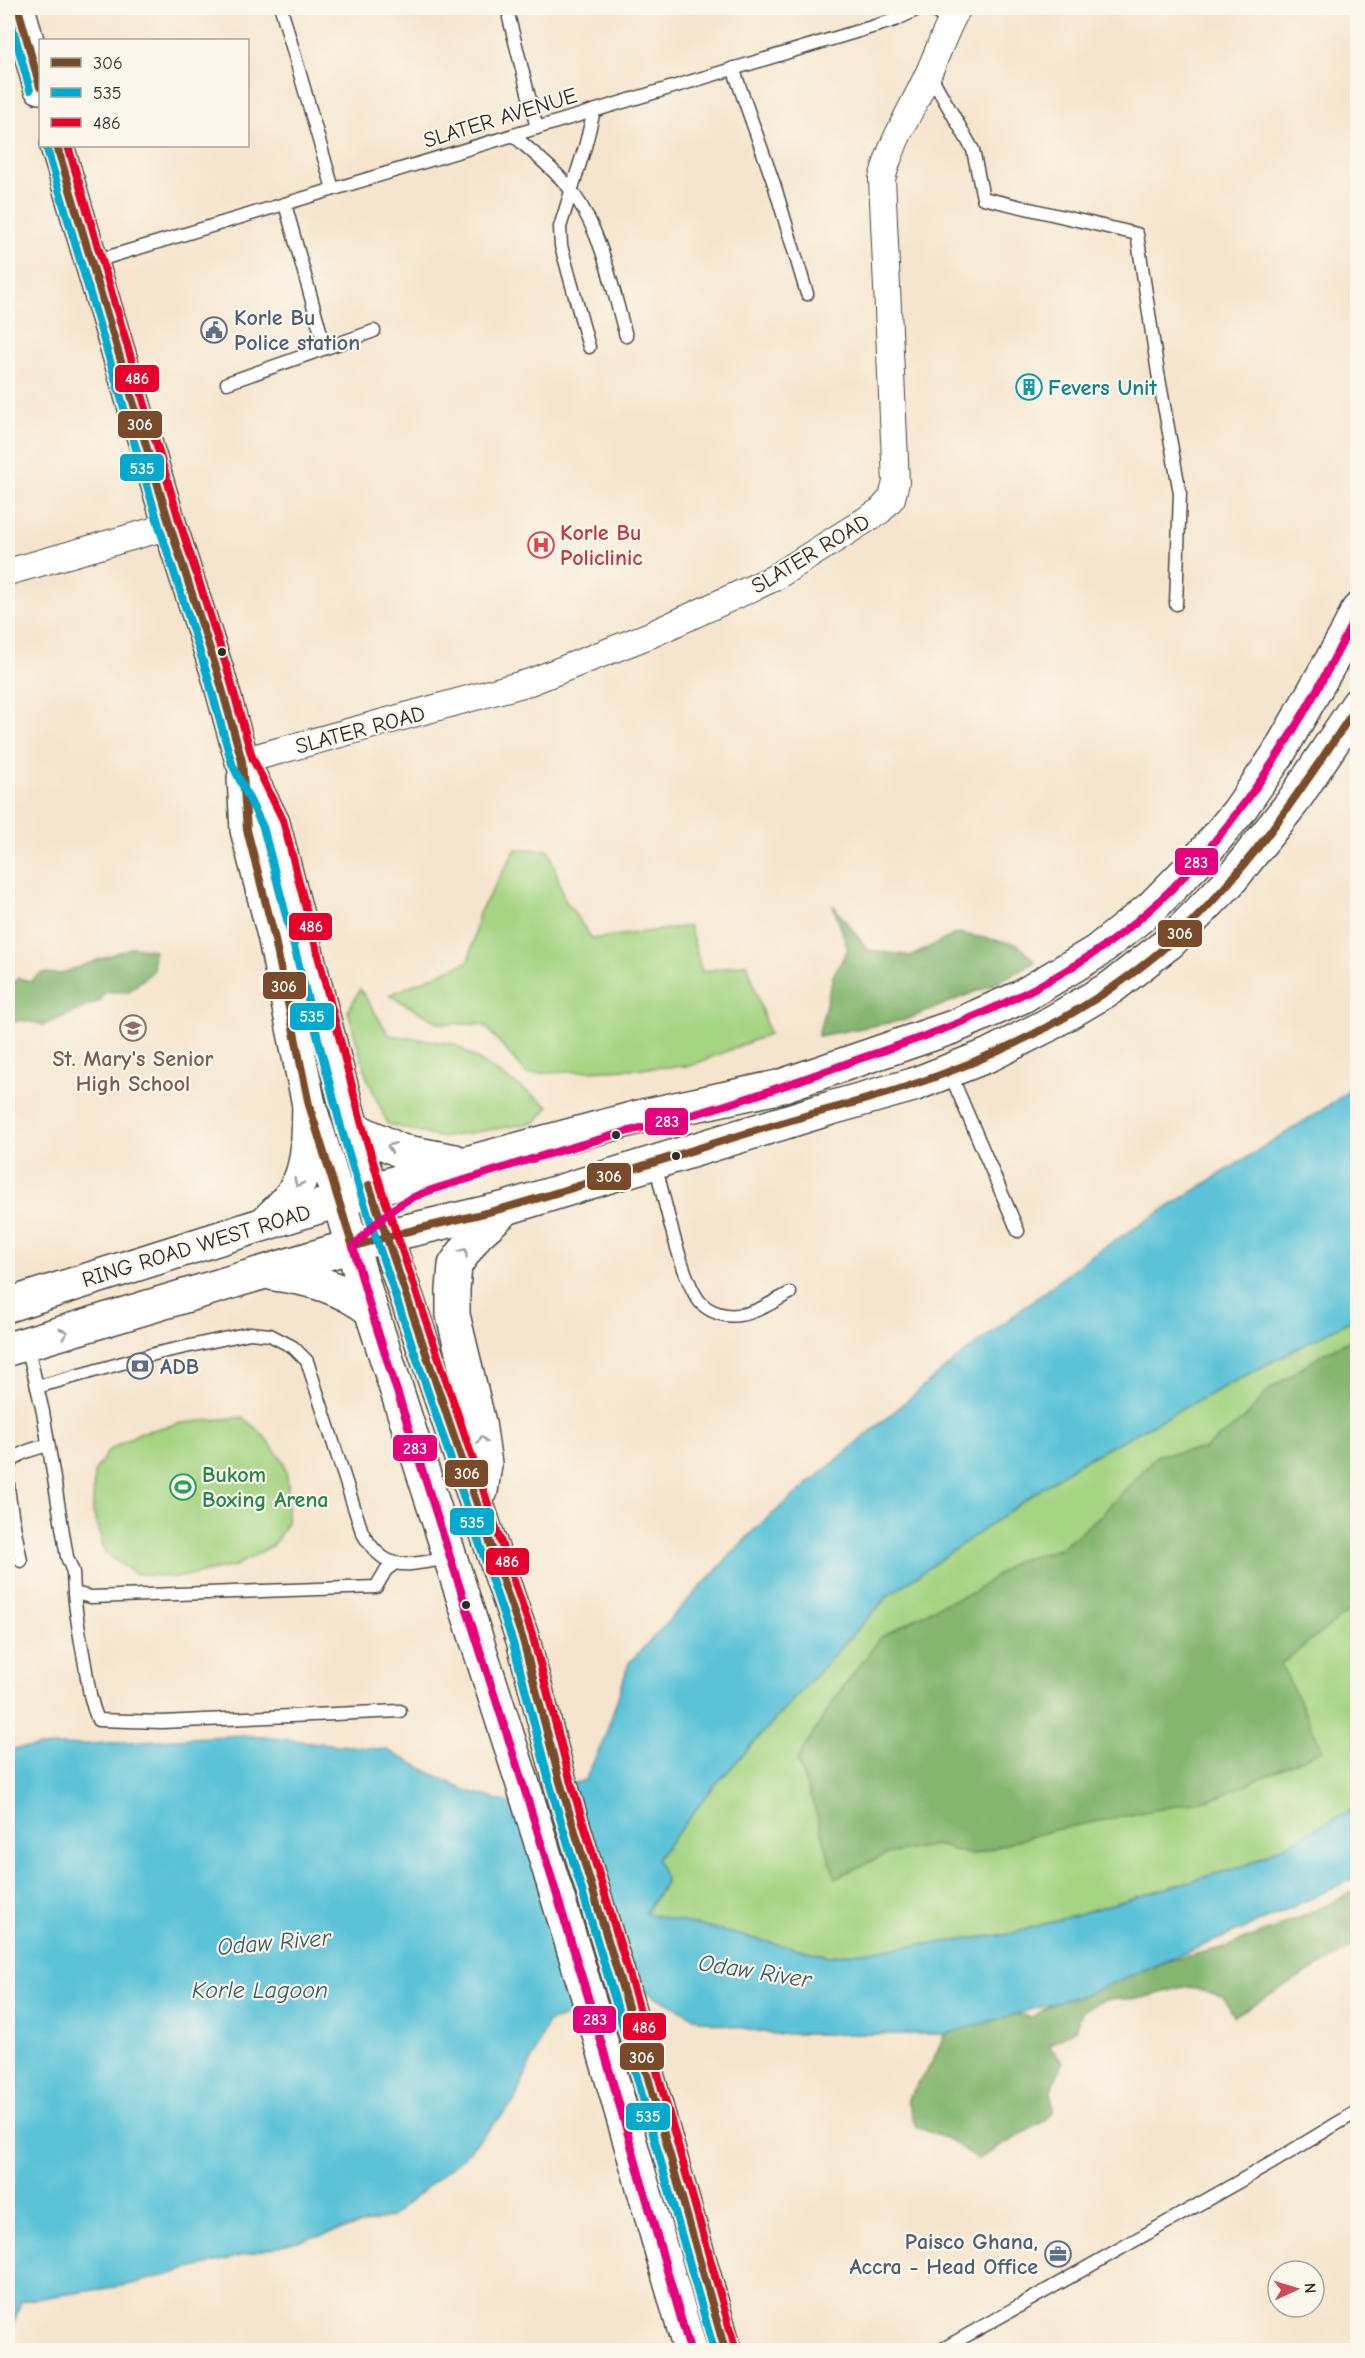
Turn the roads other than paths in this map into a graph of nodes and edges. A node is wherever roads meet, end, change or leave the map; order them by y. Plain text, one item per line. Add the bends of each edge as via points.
1 (18, 8) edge
2 (281, 8) edge
3 (920, 8) edge
4 (946, 12) edge
5 (509, 18) dead end
6 (733, 68) junction
7 (929, 73) junction
8 (39, 83) edge
9 (594, 111) junction
10 (537, 128) junction
11 (513, 135) junction
12 (57, 147) edge
13 (333, 189) junction
14 (572, 191) junction
15 (285, 204) junction
16 (91, 262) junction
17 (807, 294) dead end
18 (374, 331) dead end
19 (626, 336) dead end
20 (589, 347) dead end
21 (325, 348) junction
22 (227, 383) dead end
23 (170, 526) junction
24 (8, 572) edge
25 (1176, 604) dead end
26 (1358, 610) edge
27 (1358, 704) edge
28 (242, 761) junction
29 (949, 1070) junction
30 (778, 1087) junction
31 (309, 1105) junction
32 (352, 1128) junction
33 (468, 1162) junction
34 (654, 1162) junction
35 (339, 1201) junction
36 (506, 1208) junction
37 (378, 1215) junction
38 (263, 1225) junction
39 (1018, 1231) dead end
40 (353, 1247) junction
41 (267, 1272) junction
42 (790, 1293) dead end
43 (8, 1305) edge
44 (371, 1310) junction
45 (17, 1346) edge
46 (37, 1387) junction
47 (48, 1445) junction
48 (451, 1558) junction
49 (21, 1561) dead end
50 (394, 1564) junction
51 (504, 1578) junction
52 (74, 1593) junction
53 (400, 1711) dead end
54 (1358, 2111) edge
55 (690, 2350) edge
56 (725, 2350) edge
57 (941, 2350) edge

1 - 8 main road
2 - 13 lane
3 - 6 lane, SLATER AVENUE via 895,20
4 - 7 street, SLATER ROAD
5 - 10 lane
6 - 9 lane, SLATER AVENUE
6 - 17 lane
7 - 25 lane via 973,150 983,198 1137,234 1180,493
7 - 28 street, SLATER ROAD via 889,151 882,179 896,482 892,498 880,511 774,578 650,635 530,682
9 - 10 lane, SLATER AVENUE
9 - 14 lane
10 - 11 lane, SLATER AVENUE
11 - 13 lane, SLATER AVENUE
11 - 14 lane
12 - 16 main road
13 - 15 lane, SLATER AVENUE
14 - 19 lane via 591,222
14 - 20 lane via 563,210 561,246
15 - 16 lane, SLATER AVENUE
15 - 21 lane
16 - 23 main road
18 - 21 lane
21 - 22 lane
23 - 24 street
23 - 28 main road via 218,671
26 - 30 main road, RING ROAD WEST ROAD via 1277,756 1238,812 1151,908 1096,952 1021,997 953,1027
27 - 29 main road, RING ROAD WEST ROAD via 1292,803 1229,882 1170,942 1112,987 989,1054
28 - 31 main road via 247,831 274,935
28 - 32 main road via 273,823
29 - 34 main road, RING ROAD WEST ROAD via 913,1085
29 - 39 lane
30 - 33 main road, RING ROAD WEST ROAD via 643,1116
30 - 37 main road via 458,1181
31 - 35 main road
31 -> 38 main road via 304,1170 296,1189
33 -> 32 main road via 402,1151
32 - 37 main road
33 - 37 main road, RING ROAD WEST ROAD
34 - 36 main road, RING ROAD WEST ROAD
34 - 42 lane via 681,1258 692,1290 702,1304 716,1313 740,1315
35 - 37 main road, RING ROAD WEST ROAD
35 - 38 main road, RING ROAD WEST ROAD
35 - 40 main road
36 - 37 main road, RING ROAD WEST ROAD
51 -> 36 main road via 480,1505 485,1464 453,1315 453,1290 455,1264 477,1234
37 - 40 main road
37 - 51 main road
38 - 43 main road, RING ROAD WEST ROAD
40 - 41 main road, RING ROAD WEST ROAD
40 - 44 main road
41 - 44 main road via 335,1287
45 -> 41 main road, RING ROAD WEST ROAD
44 - 48 main road
45 - 46 lane
46 - 47 lane
46 - 50 lane via 158,1353 250,1333 270,1335 293,1347 307,1361 362,1533 373,1551
47 - 49 lane via 28,1450 8,1468
47 - 52 lane
48 - 50 lane
48 - 55 main road via 592,2010
50 - 52 lane via 376,1587 367,1588 102,1597
51 - 56 main road
52 - 53 lane via 90,1699 98,1720 162,1722
54 - 57 lane

